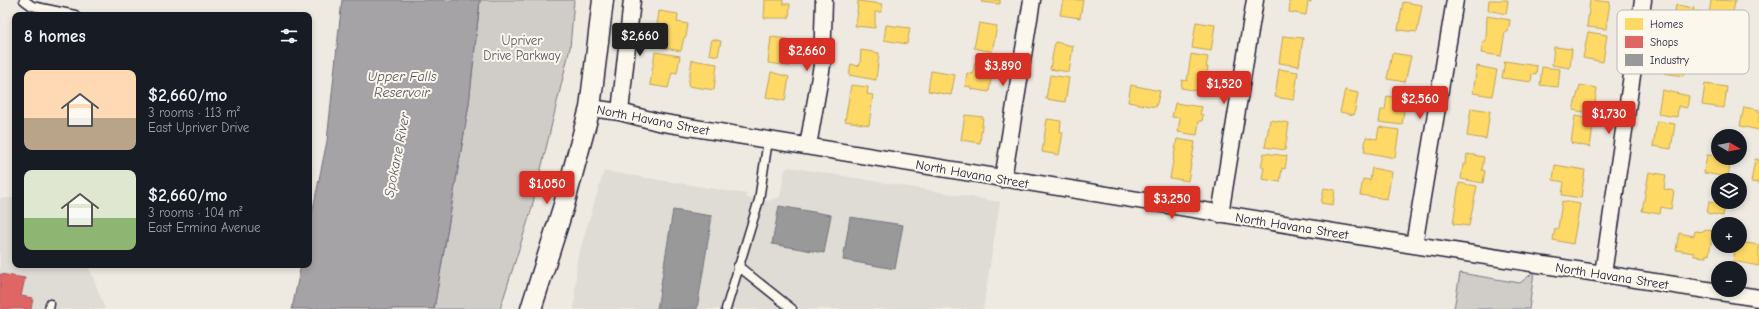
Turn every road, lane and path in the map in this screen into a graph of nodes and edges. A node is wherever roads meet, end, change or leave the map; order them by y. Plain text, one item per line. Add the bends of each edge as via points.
1 (24, 0) edge
2 (603, 0) edge
3 (632, 0) edge
4 (824, 0) edge
5 (1032, 0) edge
6 (1255, 0) edge
7 (1455, 0) edge
8 (1644, 0) edge
9 (1643, 10) edge
10 (61, 12) edge
11 (1633, 74) edge
12 (590, 108) junction
13 (620, 112) junction
14 (768, 140) junction
15 (808, 146) junction
16 (1003, 179) junction
17 (1220, 214) junction
18 (1414, 245) junction
19 (738, 266) junction
20 (1603, 274) junction
21 (1759, 298) edge
22 (531, 309) edge
23 (726, 309) edge
24 (792, 309) edge

1 - 10 lane via 32,6
2 - 12 street
3 - 13 street
4 - 15 street via 822,65
5 - 16 street
6 - 17 street
7 - 18 street
8 - 9 street
11 - 20 street
12 - 13 street, North Havana Street
12 - 22 street via 564,205
13 - 14 street, North Havana Street via 658,122
14 - 15 street, North Havana Street
14 - 19 lane via 759,200
15 - 16 street, North Havana Street
16 - 17 street, North Havana Street
17 - 18 street, North Havana Street
18 - 20 street, North Havana Street
19 - 23 lane
19 - 24 lane
20 - 21 street, North Havana Street

